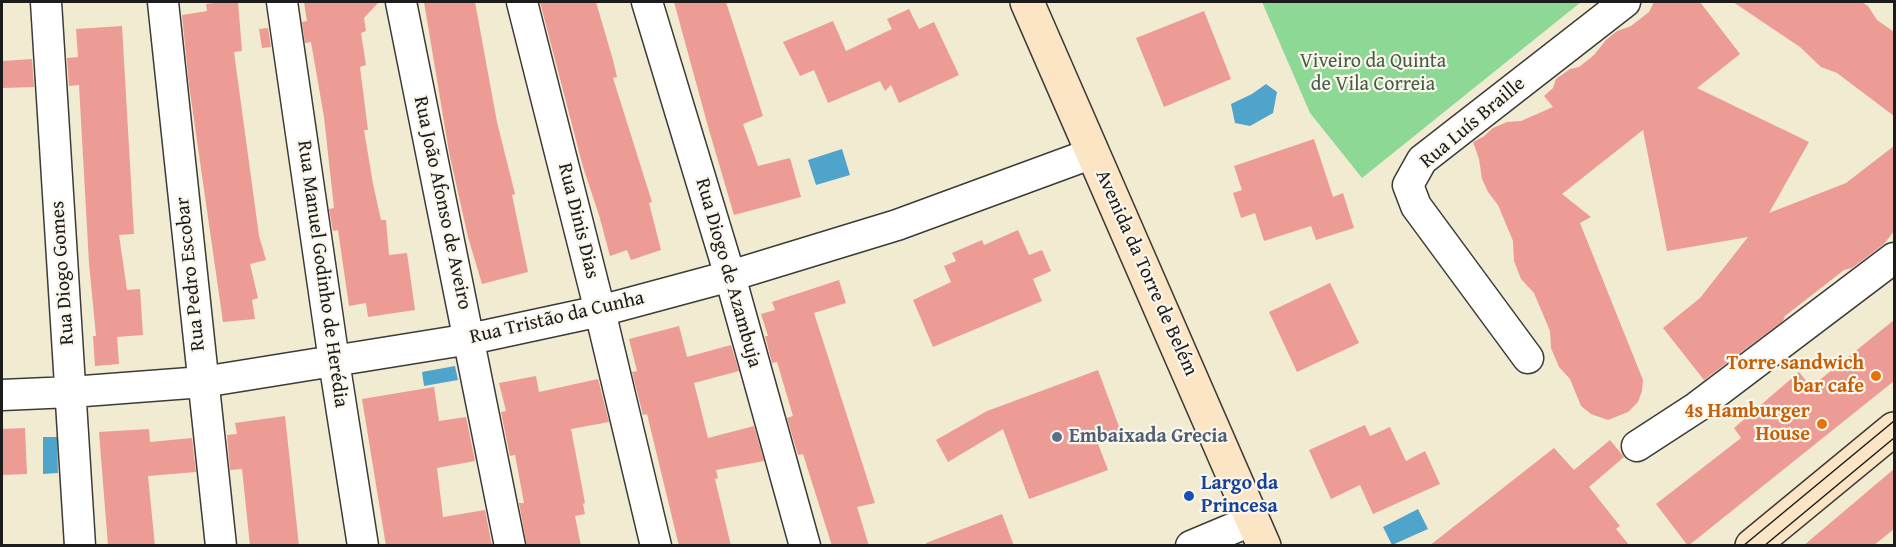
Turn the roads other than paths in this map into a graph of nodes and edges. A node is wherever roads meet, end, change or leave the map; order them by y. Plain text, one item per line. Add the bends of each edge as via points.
1 (46, 2) edge
2 (163, 2) edge
3 (282, 2) edge
4 (401, 2) edge
5 (522, 2) edge
6 (647, 2) edge
7 (1027, 2) edge
8 (1625, 2) edge
9 (1093, 153) junction
10 (1894, 258) edge
11 (730, 276) junction
12 (600, 310) junction
13 (470, 339) junction
14 (1528, 357) dead end
15 (334, 361) junction
16 (202, 382) junction
17 (71, 392) junction
18 (2, 395) edge
19 (1894, 429) edge
20 (1637, 446) dead end
21 (1259, 533) edge
22 (80, 546) edge
23 (221, 546) edge
24 (363, 546) edge
25 (510, 546) edge
26 (656, 546) edge
27 (805, 546) edge
28 (1191, 546) edge
29 (1752, 546) edge

1 - 17 street, Rua Diogo Gomes
2 - 16 street, Rua Pedro Escobar
3 - 15 street, Rua Manuel Godinho de Herédia
4 - 13 street, Rua João Afonso de Aveiro
5 - 12 street, Rua Dinis Dias
6 - 11 street, Rua Diogo de Azambuja
7 - 9 street, Avenida da Torre de Belém
8 - 14 street, Rua Luís Braille via 1422,160 1408,185 1416,206
9 - 11 street, Rua Tristão da Cunha via 897,225
9 - 21 street, Avenida da Torre de Belém
10 - 20 street via 1697,407
11 - 12 street, Rua Tristão da Cunha
11 - 27 street, Rua Diogo de Azambuja
12 - 13 street, Rua Tristão da Cunha
12 - 26 street, Rua Dinis Dias
13 - 15 street, Rua Tristão da Cunha
13 - 25 street, Rua João Afonso de Aveiro
15 - 16 street, Rua Tristão da Cunha
15 - 24 street, Rua Manuel Godinho de Herédia
16 - 17 street, Rua Tristão da Cunha
16 - 23 street, Rua Pedro Escobar
17 - 18 street, Rua Tristão da Cunha
17 - 22 street, Rua Diogo Gomes
19 - 29 street
21 - 28 street

